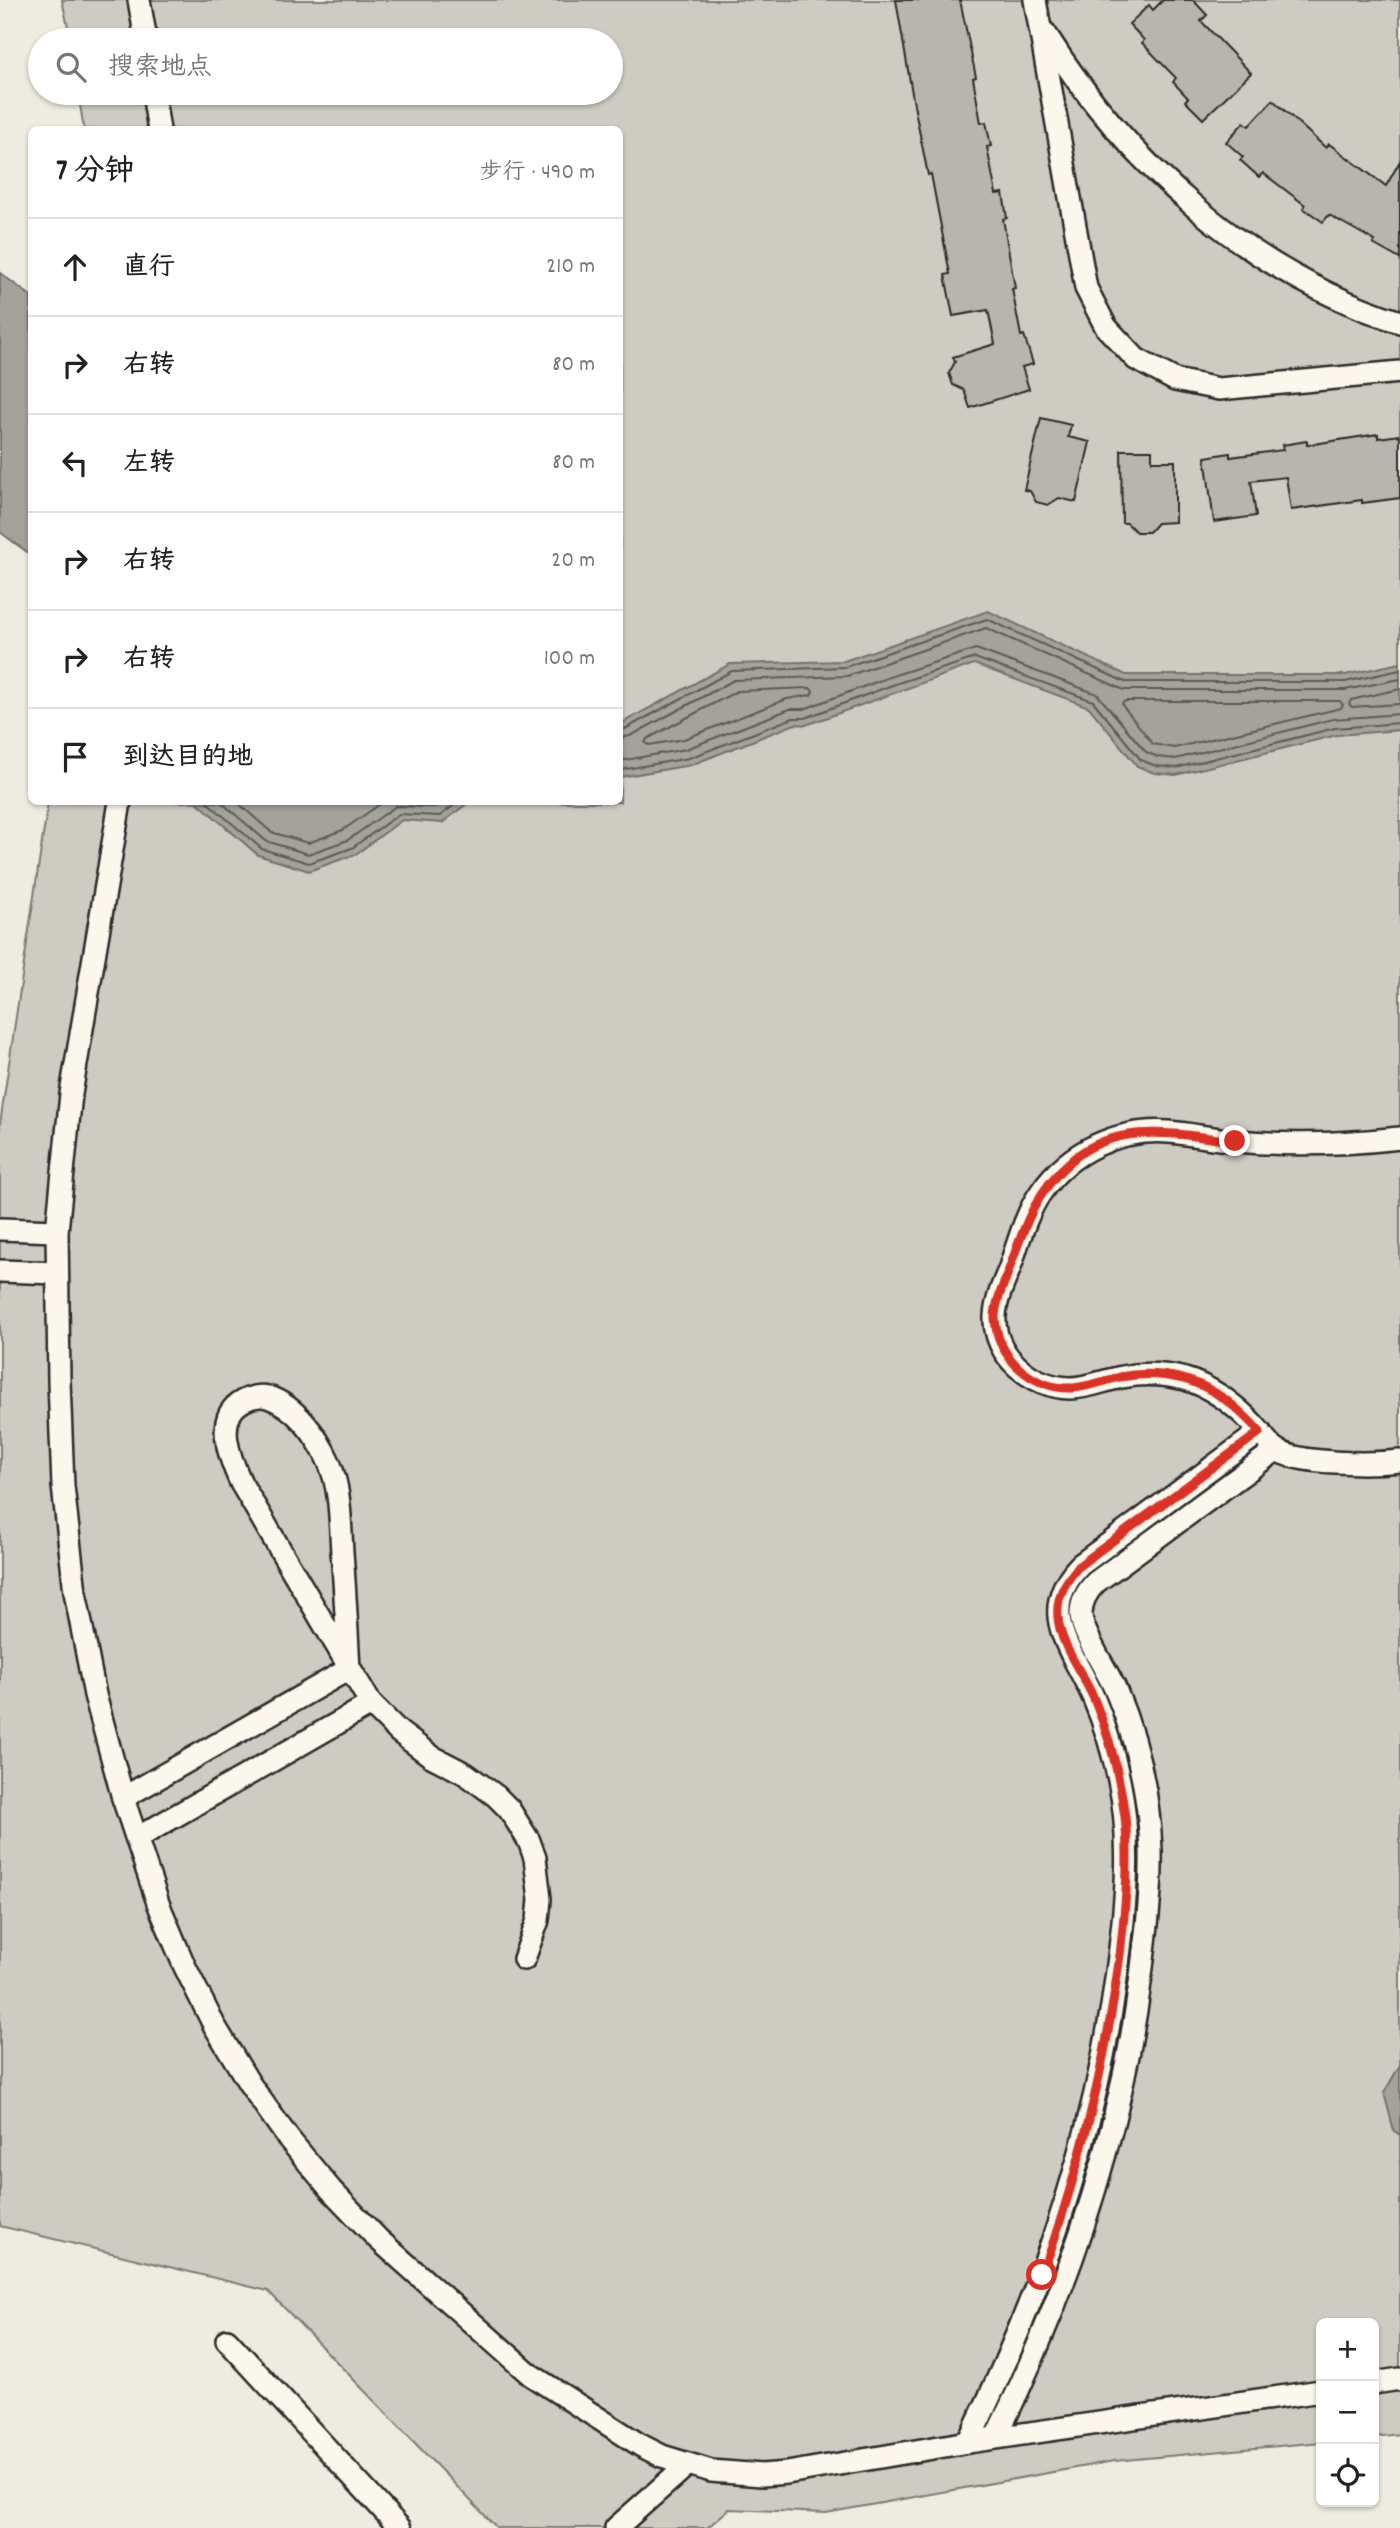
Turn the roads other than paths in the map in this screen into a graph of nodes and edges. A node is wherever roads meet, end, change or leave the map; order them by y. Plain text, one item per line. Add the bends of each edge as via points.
1 (139, 0) edge
2 (1035, 0) edge
3 (1040, 23) junction
4 (144, 28) edge
5 (155, 105) edge
6 (158, 126) edge
7 (1400, 322) edge
8 (1400, 372) edge
9 (119, 805) edge
10 (1400, 1138) edge
11 (0, 1229) edge
12 (57, 1231) junction
13 (0, 1271) edge
14 (57, 1273) junction
15 (1260, 1432) junction
16 (1276, 1450) junction
17 (1400, 1461) edge
18 (349, 1669) junction
19 (371, 1704) junction
20 (123, 1797) junction
21 (137, 1838) junction
22 (524, 1959) dead end
23 (227, 2340) dead end
24 (1400, 2379) edge
25 (1379, 2382) edge
26 (1316, 2392) edge
27 (996, 2437) junction
28 (968, 2442) junction
29 (687, 2465) junction
30 (400, 2528) edge
31 (615, 2528) edge

1 - 4 street
2 - 3 street
3 - 7 street via 1114,128 1191,203 1278,265
3 - 8 street via 1086,288 1106,327 1136,359 1175,380 1219,389
5 - 6 street
9 - 12 street via 71,1094
10 - 15 street via 1276,1144 1170,1132 1120,1136 1097,1144 1056,1173 1029,1214 995,1316 999,1340 1010,1361 1049,1385 1071,1388 1123,1376 1185,1379 1231,1403
11 - 12 street
12 - 14 street
13 - 14 street
14 - 20 street via 63,1486 75,1592 95,1695
15 - 16 street
15 - 28 street via 1080,1565 1063,1586 1060,1629 1094,1699 1121,1789 1127,1851 1122,1939 1095,2098 1061,2220 1021,2329
16 - 17 street via 1328,1462
16 - 27 street via 1096,1582 1082,1605 1082,1623 1124,1711 1144,1785 1151,1850 1145,1942 1128,2058 1101,2172 1056,2305
18 - 18 street via 232,1463 227,1418 236,1405 250,1397 266,1396 297,1416 330,1465 339,1504
18 - 19 street
18 - 20 street
19 - 21 street
19 - 22 street via 431,1756 496,1796 529,1841 540,1899
20 - 21 street
21 - 29 street via 158,1903 214,2025 249,2083 331,2190 378,2239 531,2375 640,2445
23 - 30 street
24 - 25 street
26 - 27 street
27 - 28 street
28 - 29 street via 775,2474 737,2475
29 - 31 street

